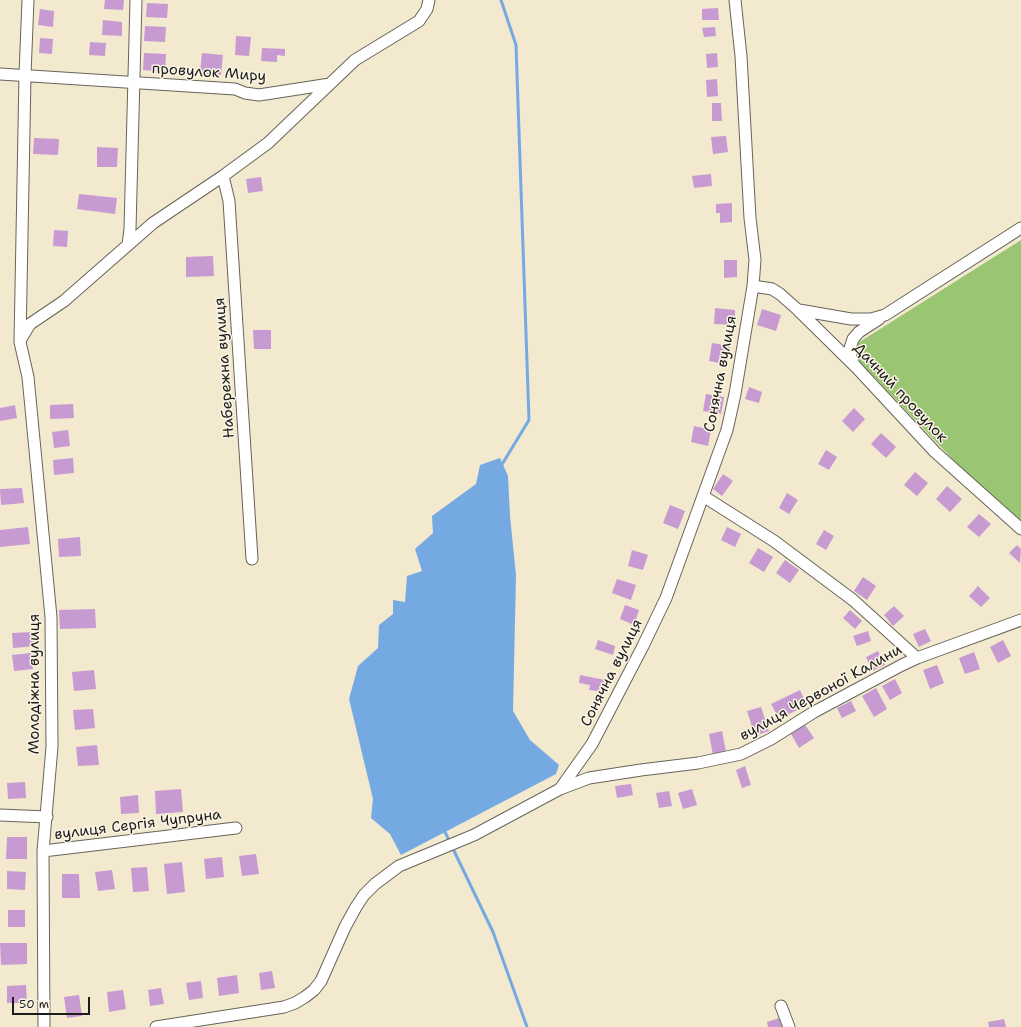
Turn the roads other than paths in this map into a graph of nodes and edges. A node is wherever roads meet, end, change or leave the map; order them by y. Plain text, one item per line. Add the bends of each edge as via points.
1 (28, 0) edge
2 (136, 0) edge
3 (429, 0) edge
4 (735, 0) edge
5 (0, 74) edge
6 (25, 75) junction
7 (133, 82) junction
8 (330, 84) junction
9 (223, 176) junction
10 (1021, 228) edge
11 (128, 244) junction
12 (753, 286) junction
13 (798, 310) junction
14 (885, 315) junction
15 (20, 342) junction
16 (856, 367) junction
17 (703, 496) junction
18 (1021, 529) edge
19 (252, 559) dead end
20 (1021, 620) edge
21 (917, 658) junction
22 (560, 789) junction
23 (0, 815) edge
24 (47, 817) junction
25 (236, 828) dead end
26 (43, 851) junction
27 (782, 1006) dead end
28 (44, 1027) edge
29 (156, 1027) edge
30 (789, 1027) edge

1 - 6 street, Молодіжна вулиця
2 - 7 street, провулок Миру
3 - 8 street via 427,9 418,21 355,60
4 - 12 street, Сонячна вулиця via 755,260
5 - 6 street
6 - 7 street
6 - 15 street, Молодіжна вулиця
7 - 8 street, провулок Миру via 235,89 259,95
7 - 11 street, провулок Миру
8 - 9 street via 268,143
9 - 11 street via 153,223
9 - 19 street, Набережна вулиця via 229,201
10 - 14 street
11 - 15 street via 64,301 30,324
12 - 13 street, Дачний провулок via 772,289
12 - 17 street, Сонячна вулиця via 727,430
13 - 14 street via 851,319 871,319
13 - 16 street, Дачний провулок
14 - 16 street via 853,339 850,353
15 - 24 street, Молодіжна вулиця via 28,377 51,616 52,747
16 - 18 street, Дачний провулок via 935,452
17 - 21 street via 774,541 853,600
17 - 22 street, Сонячна вулиця via 666,598 643,646 592,744
20 - 21 street, вулиця Червоної Калини
21 - 22 street, вулиця Червоної Калини via 741,754 698,763 589,778
22 - 29 street, вулиця Червоної Калини via 474,835 399,866 386,874 364,894 356,907 321,981 314,990 295,1003 284,1007
23 - 24 street, вулиця Сергія Чупруна
24 - 26 street, Молодіжна вулиця
25 - 26 street, вулиця Сергія Чупруна
26 - 28 street, Молодіжна вулиця
27 - 30 street

